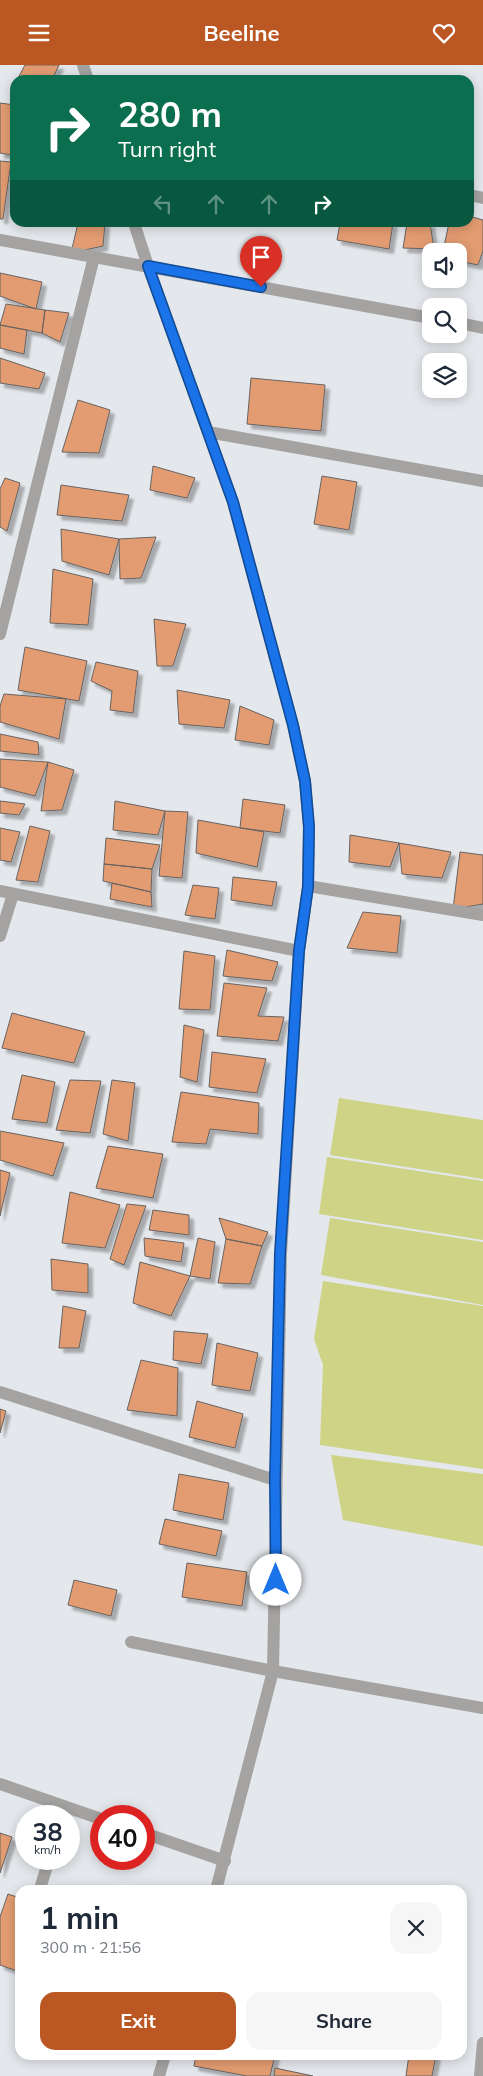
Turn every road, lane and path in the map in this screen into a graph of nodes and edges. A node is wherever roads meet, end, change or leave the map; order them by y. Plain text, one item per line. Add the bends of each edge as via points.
1 (135, 227) edge
2 (0, 240) edge
3 (94, 257) junction
4 (148, 266) junction
5 (422, 316) edge
6 (467, 325) edge
7 (483, 328) edge
8 (208, 432) junction
9 (483, 481) edge
10 (0, 634) edge
11 (308, 887) junction
12 (0, 891) edge
13 (13, 894) junction
14 (483, 915) edge
15 (0, 936) edge
16 (299, 951) junction
17 (0, 1392) edge
18 (275, 1480) junction
19 (131, 1642) dead end
20 (274, 1671) junction
21 (483, 1708) edge
22 (0, 1784) edge
23 (49, 1805) edge
24 (155, 1837) edge
25 (225, 1861) junction
26 (46, 1870) edge
27 (41, 1885) edge
28 (218, 1885) edge
29 (483, 2043) edge
30 (164, 2060) edge
31 (159, 2076) edge
32 (480, 2076) edge

1 - 4 street
2 - 3 street
3 - 4 street
3 - 10 street
4 - 5 street
4 - 8 street
6 - 7 street
8 - 9 street
8 - 11 street via 233,502 293,725 305,781 309,827
11 - 14 street
11 - 16 street
12 - 13 street
13 - 15 street
13 - 16 street
16 - 18 street via 280,1254
17 - 18 street
18 - 20 street
19 - 20 street
20 - 21 street
20 - 25 street
22 - 23 street
24 - 25 street
25 - 28 street
26 - 27 street
29 - 32 street
30 - 31 street

